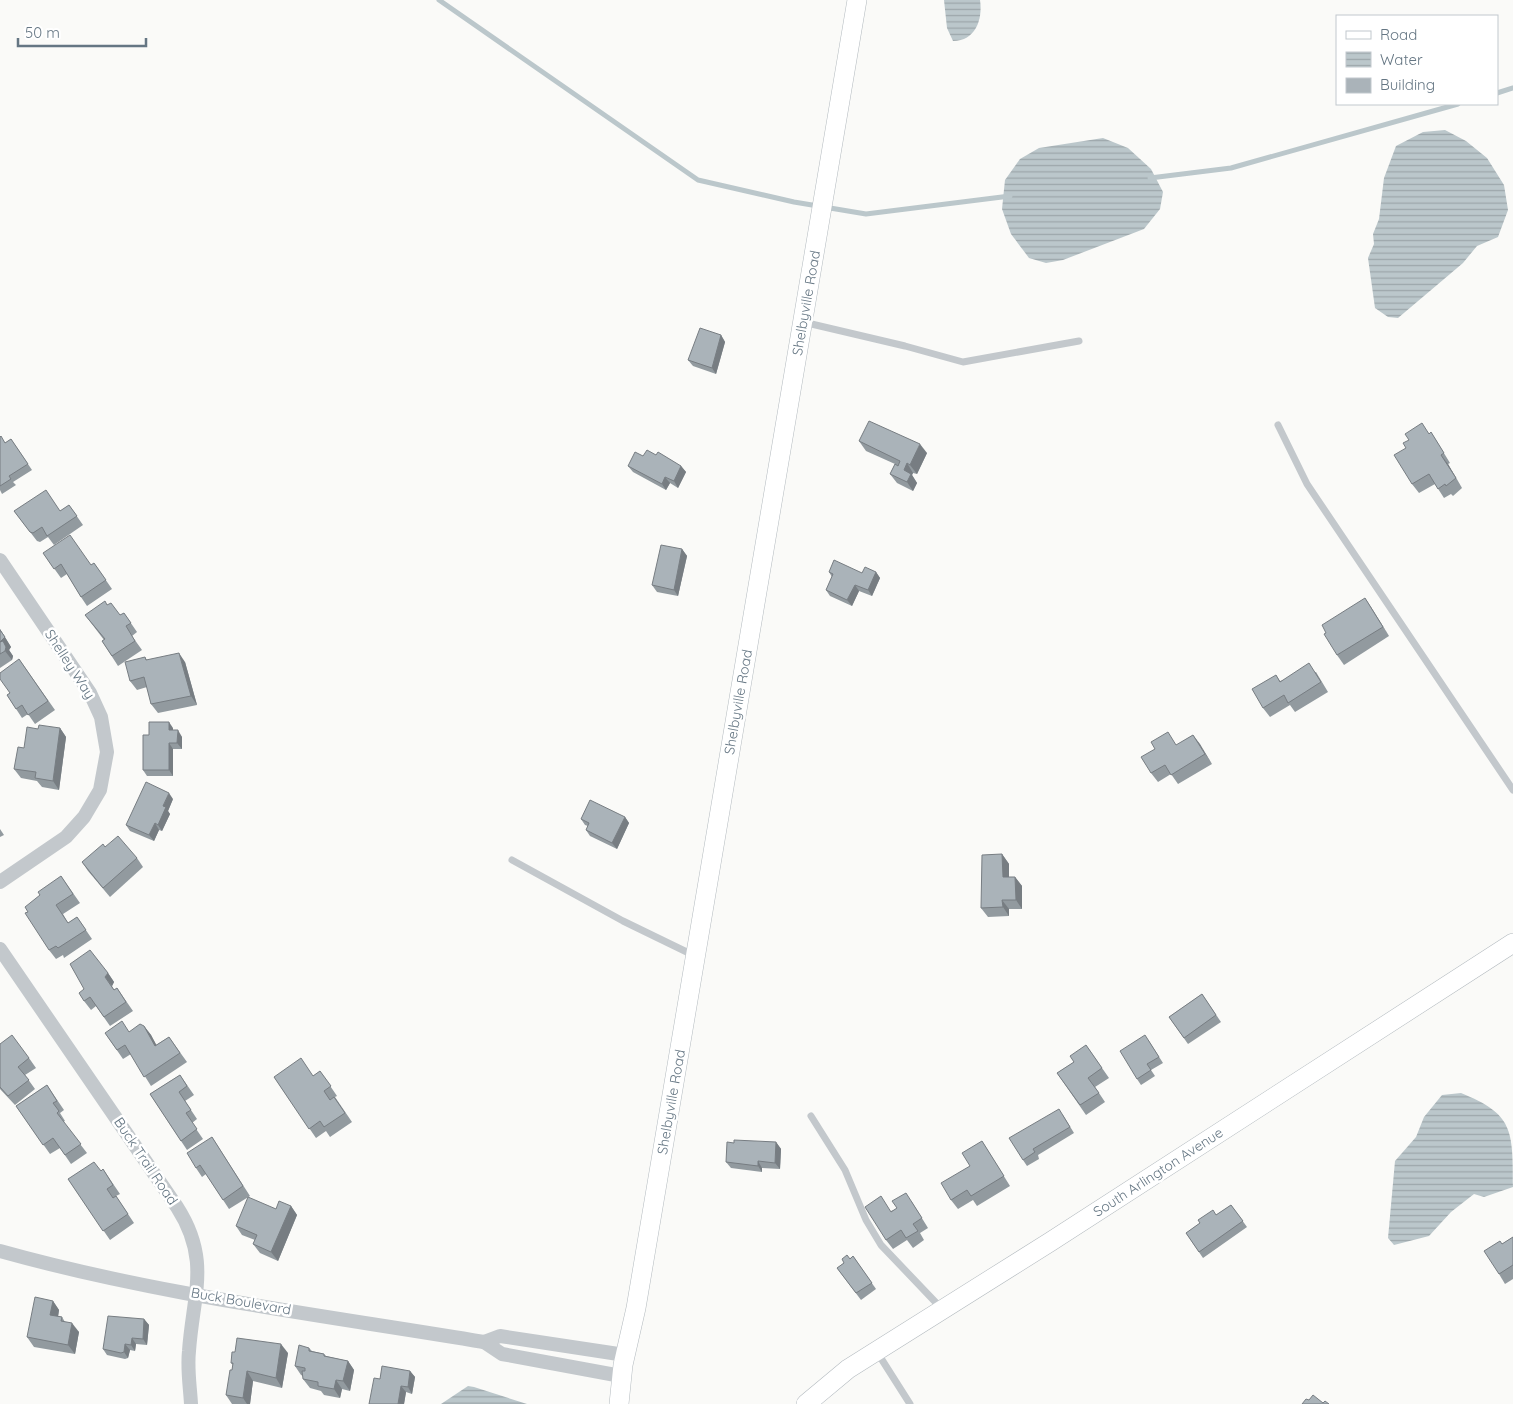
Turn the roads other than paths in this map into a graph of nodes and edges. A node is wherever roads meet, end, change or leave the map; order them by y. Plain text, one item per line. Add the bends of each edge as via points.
1 (856, 0) edge
2 (803, 322) junction
3 (1079, 341) dead end
4 (1278, 425) dead end
5 (0, 560) edge
6 (1513, 790) edge
7 (512, 860) dead end
8 (0, 882) edge
9 (1513, 943) edge
10 (0, 949) edge
11 (696, 956) junction
12 (811, 1116) dead end
13 (0, 1251) edge
14 (197, 1294) junction
15 (943, 1310) junction
16 (484, 1342) junction
17 (876, 1351) junction
18 (626, 1355) junction
19 (621, 1376) junction
20 (191, 1404) edge
21 (619, 1404) edge
22 (806, 1404) edge
23 (910, 1404) edge

1 - 2 main road, Shelbyville Road
2 - 3 lane via 963,362
2 - 11 main road, Shelbyville Road
4 - 6 lane via 1307,484
5 - 8 street, Shelley Way via 90,693 101,717 107,752 100,790 84,818 66,837
7 - 11 lane via 623,921
9 - 15 main road, South Arlington Avenue
10 - 14 street, Buck Trail Road via 186,1221 198,1261
11 - 18 main road, Shelbyville Road
12 - 15 lane via 845,1170 866,1220 881,1245
13 - 14 street, Buck Boulevard via 46,1264
14 - 16 street, Buck Boulevard
14 - 20 street, Buck Trail Road via 189,1352
15 - 17 main road, South Arlington Avenue
16 - 18 street, Buck Boulevard via 500,1336
16 - 19 street, Buck Boulevard via 502,1354
17 - 22 main road, South Arlington Avenue via 829,1383
17 - 23 lane
18 - 19 main road, Shelbyville Road
19 - 21 main road, Shelbyville Road

